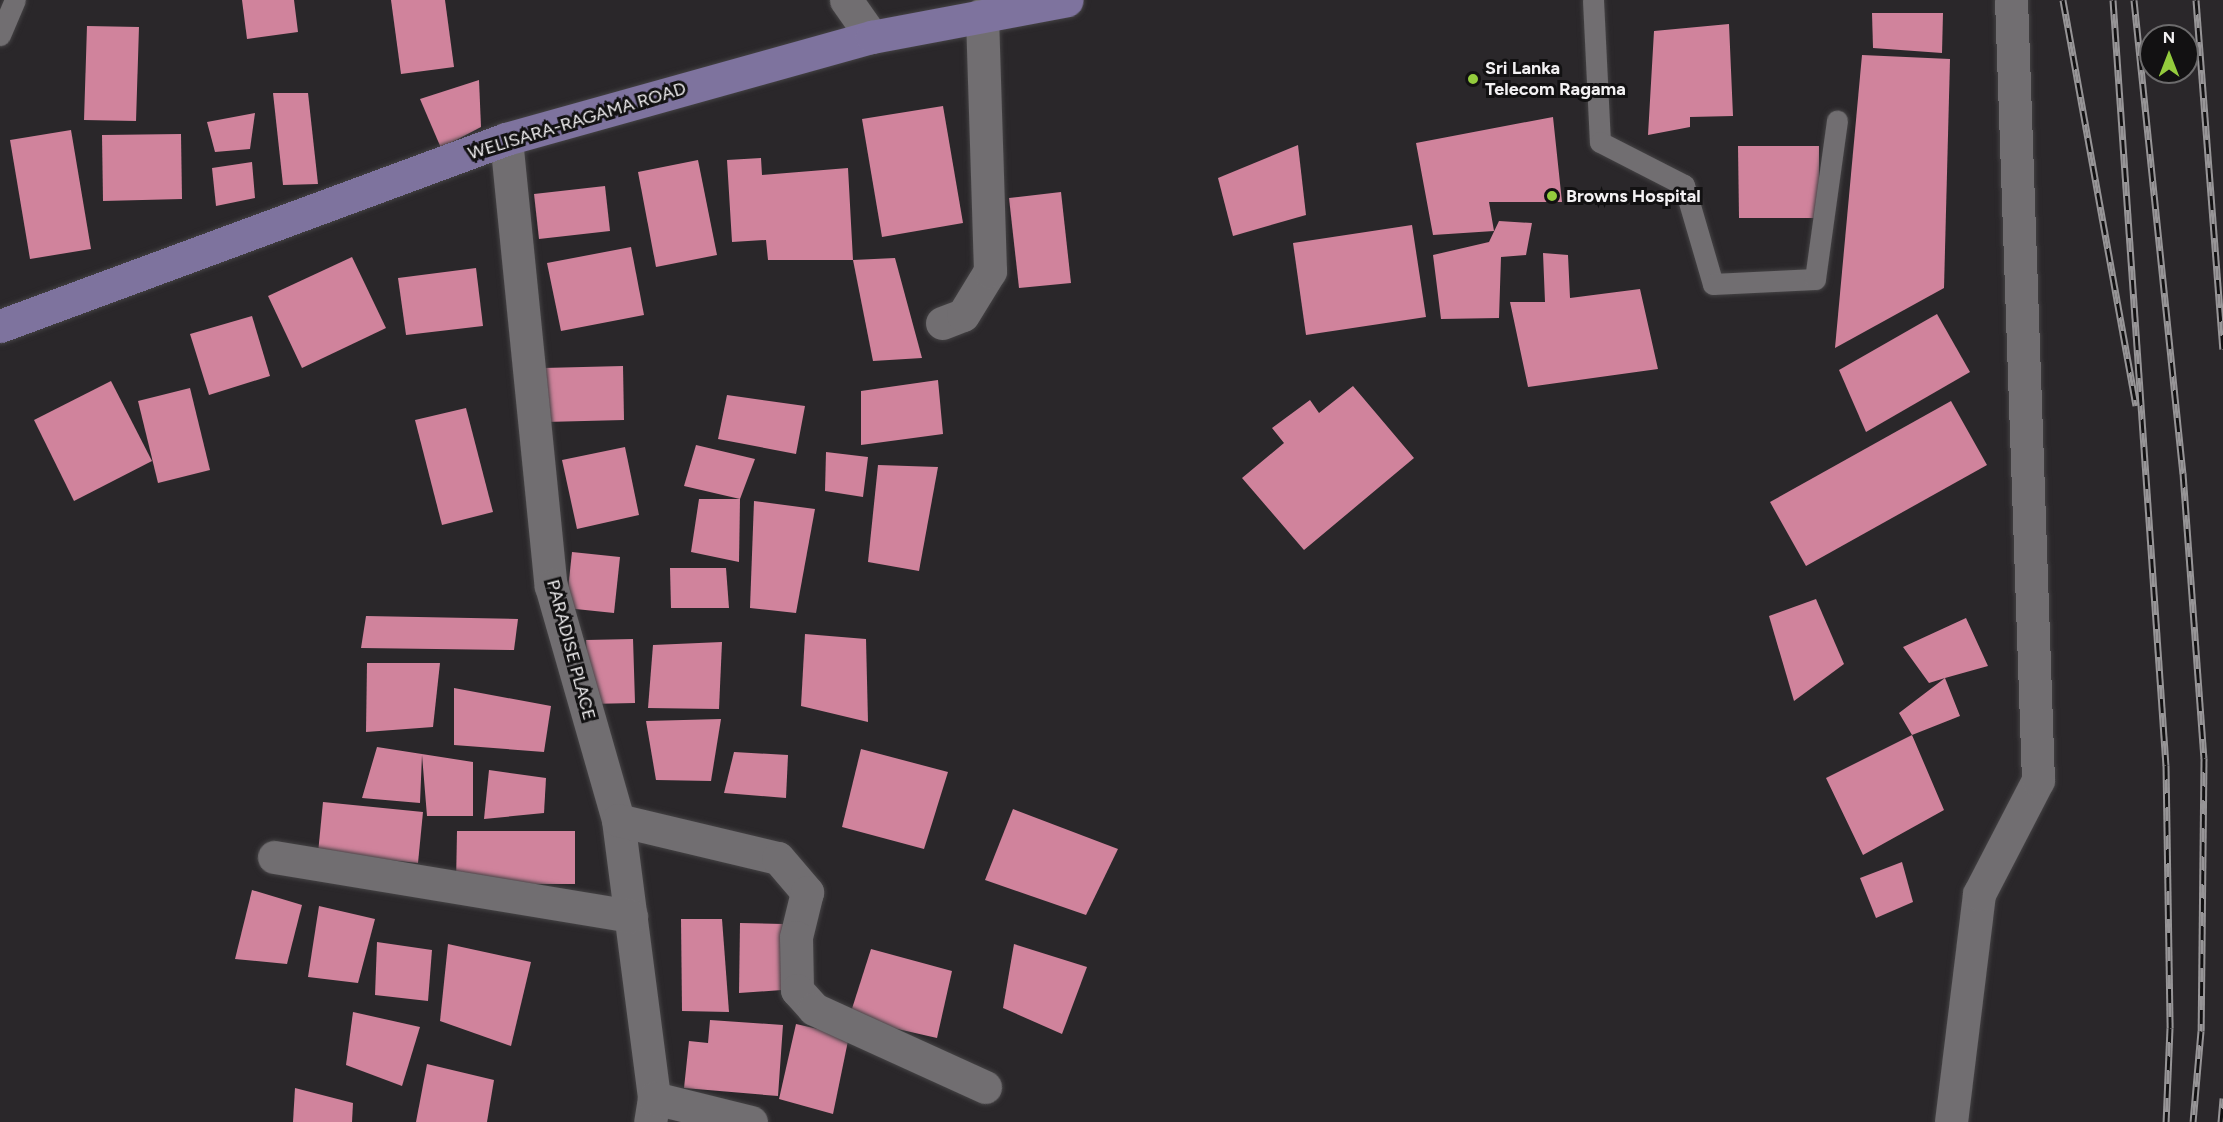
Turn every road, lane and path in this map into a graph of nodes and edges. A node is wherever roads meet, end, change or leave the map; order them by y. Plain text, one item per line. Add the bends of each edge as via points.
1 (15, 0) edge
2 (846, 0) edge
3 (1067, 0) edge
4 (1593, 0) edge
5 (2011, 0) edge
6 (982, 14) junction
7 (0, 35) edge
8 (872, 37) junction
9 (1837, 120) dead end
10 (506, 139) junction
11 (942, 323) dead end
12 (0, 326) edge
13 (618, 820) junction
14 (274, 857) dead end
15 (631, 916) junction
16 (985, 1087) dead end
17 (652, 1110) edge
18 (751, 1122) edge
19 (1951, 1122) edge

1 - 7 lane
2 - 8 street
3 - 6 main road, WELISARA-RAGAMA ROAD
4 - 9 lane via 1600,142 1684,185 1713,284 1815,279
5 - 19 street via 2038,780 1979,894
6 - 8 main road, WELISARA-RAGAMA ROAD
6 - 11 street via 990,271 963,315
8 - 10 main road, WELISARA-RAGAMA ROAD
10 - 12 main road, WELISARA-RAGAMA ROAD
10 - 13 street, PARADISE PLACE via 551,586
13 - 15 street, PARADISE PLACE
13 - 16 street via 778,858 807,892 796,937 797,990 814,1009
14 - 15 street
15 - 17 street, PARADISE PLACE
17 - 18 street

